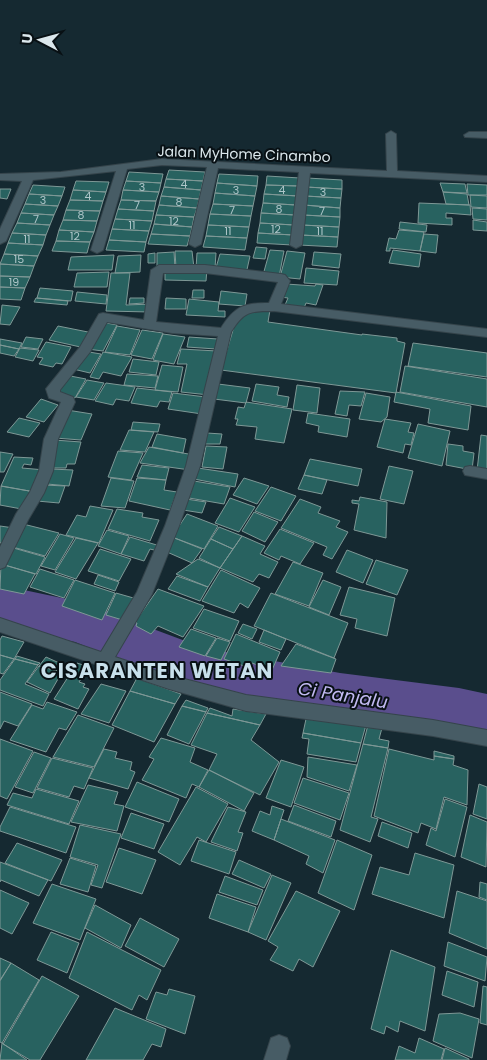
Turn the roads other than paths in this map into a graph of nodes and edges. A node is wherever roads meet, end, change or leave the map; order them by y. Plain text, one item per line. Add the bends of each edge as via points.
1 (391, 134) dead end
2 (469, 135) dead end
3 (487, 135) edge
4 (213, 165) junction
5 (123, 166) junction
6 (305, 170) junction
7 (392, 174) junction
8 (0, 177) edge
9 (28, 178) junction
10 (487, 179) edge
11 (0, 241) edge
12 (195, 244) dead end
13 (296, 245) dead end
14 (97, 250) dead end
15 (274, 308) junction
16 (149, 326) junction
17 (225, 332) junction
18 (487, 333) edge
19 (470, 471) dead end
20 (487, 474) edge
21 (0, 563) edge
22 (0, 625) edge
23 (107, 658) junction
24 (487, 738) edge

1 - 7 street
2 - 3 street
4 - 5 street, Jalan MyHome Cinambo via 162,162
4 - 6 street, Jalan MyHome Cinambo
4 - 12 street
5 - 9 street, Jalan MyHome Cinambo
5 - 14 street
6 - 7 street, Jalan MyHome Cinambo
6 - 13 street
7 - 10 street, Jalan MyHome Cinambo
8 - 9 street, Jalan MyHome Cinambo
9 - 11 street
15 - 16 street via 284,281 281,278 205,269 159,269
15 - 17 street via 244,310 234,316
15 - 18 street
16 - 17 street
16 - 21 street via 103,317 53,390 54,395 68,402 51,439 46,471 37,493
17 - 23 street via 184,493 144,594
19 - 20 street
22 - 23 street
23 - 24 street via 169,682 246,703

